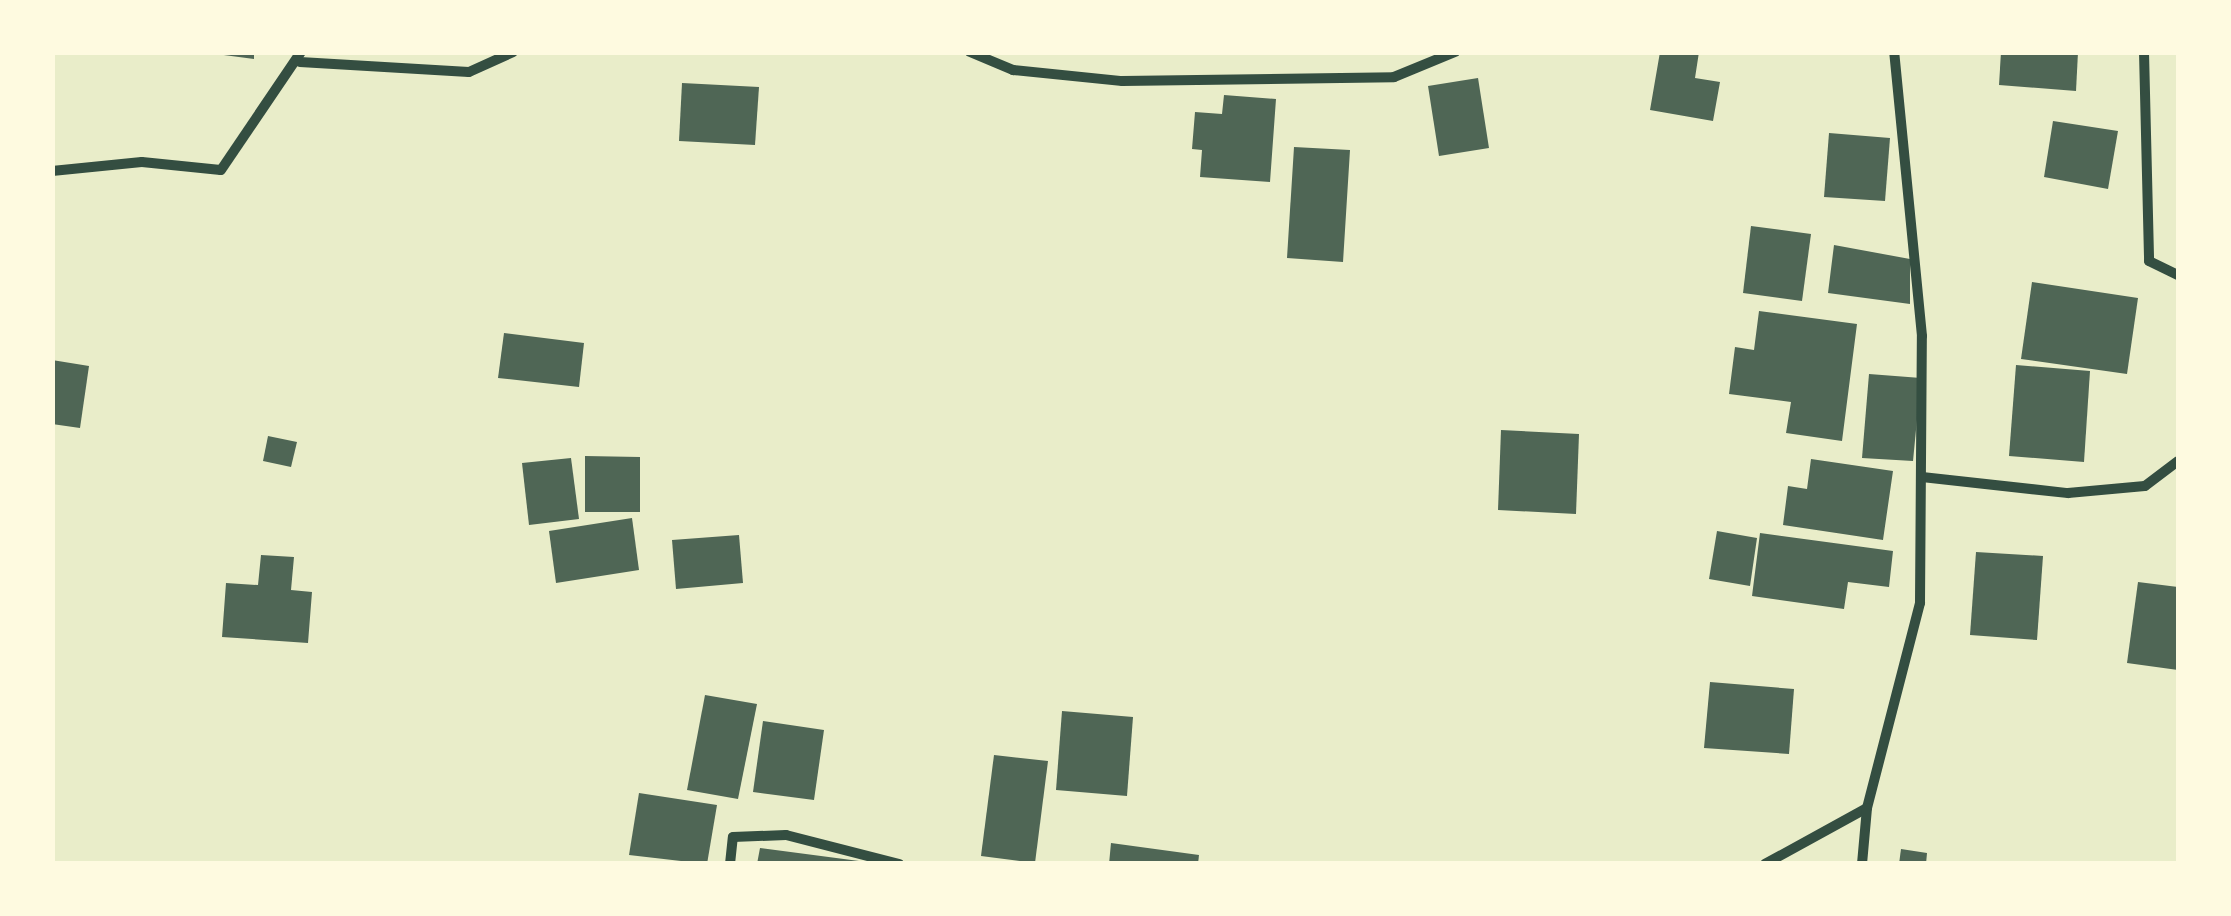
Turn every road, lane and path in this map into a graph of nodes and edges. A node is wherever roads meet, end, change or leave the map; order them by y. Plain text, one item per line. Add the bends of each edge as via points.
1 (513, 52) edge
2 (970, 52) edge
3 (1456, 52) edge
4 (1894, 52) edge
5 (2144, 52) edge
6 (300, 57) edge
7 (52, 171) edge
8 (2178, 275) edge
9 (2178, 461) edge
10 (1922, 478) junction
11 (1867, 808) junction
12 (730, 864) edge
13 (899, 864) edge
14 (1765, 864) edge
15 (1862, 864) edge

1 - 6 street via 469,72
2 - 3 street via 1013,70 1122,81 1394,77
4 - 10 street via 1917,248
5 - 8 street via 2149,261
6 - 7 street via 221,170 142,162
9 - 10 street via 2144,486 2068,493
10 - 11 street via 1920,603
11 - 14 street
11 - 15 street
12 - 13 street via 732,837 786,835

